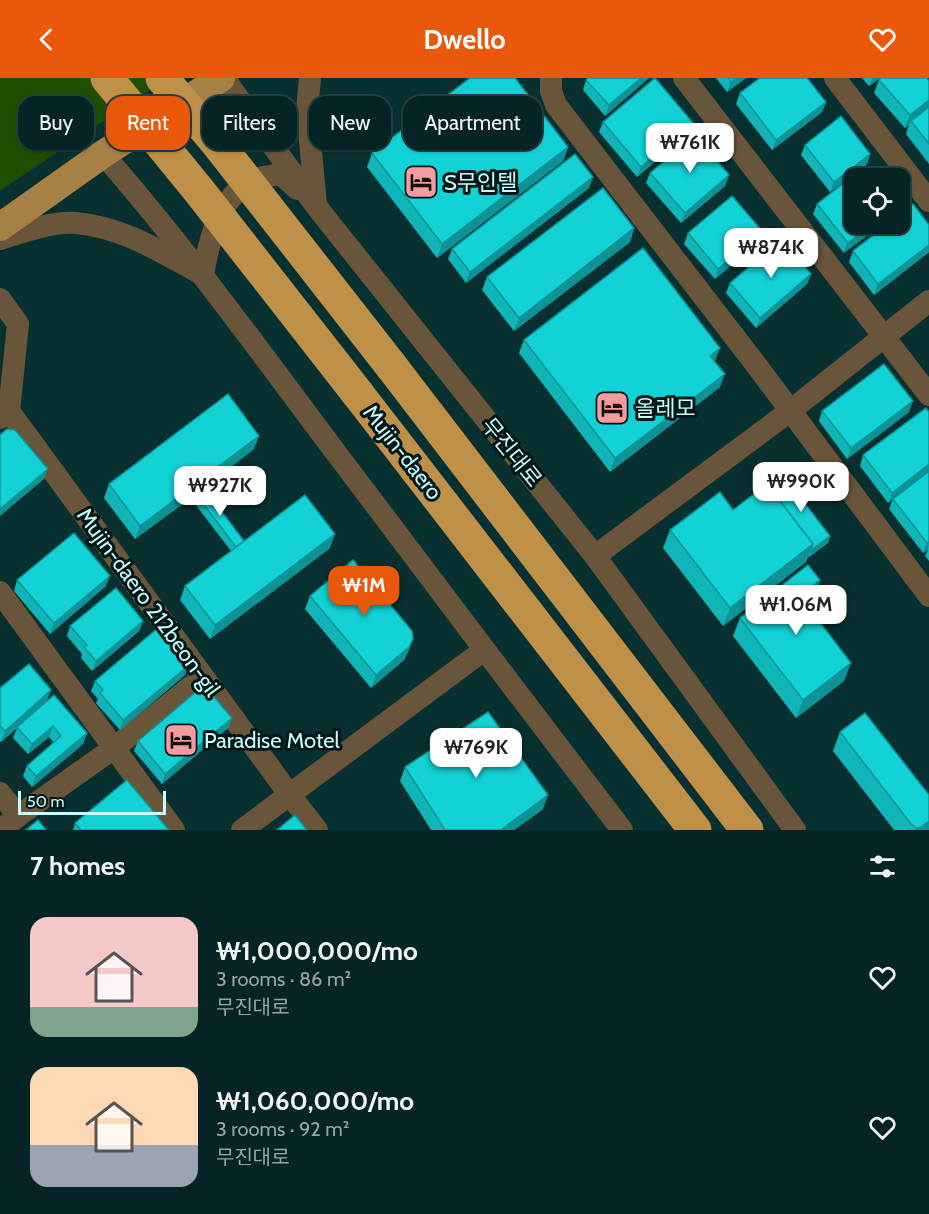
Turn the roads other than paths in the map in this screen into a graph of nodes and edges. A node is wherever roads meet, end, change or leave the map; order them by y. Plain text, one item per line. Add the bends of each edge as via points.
1 (107, 78) edge
2 (162, 78) edge
3 (223, 78) edge
4 (310, 78) edge
5 (551, 78) edge
6 (684, 78) edge
7 (835, 78) edge
8 (104, 154) junction
9 (929, 201) edge
10 (316, 206) junction
11 (0, 227) edge
12 (0, 239) edge
13 (203, 275) junction
14 (0, 299) edge
15 (929, 301) edge
16 (884, 335) junction
17 (929, 395) edge
18 (790, 411) junction
19 (5, 414) edge
20 (595, 556) junction
21 (0, 592) edge
22 (929, 596) edge
23 (484, 650) junction
24 (203, 677) junction
25 (114, 748) junction
26 (0, 793) edge
27 (289, 794) junction
28 (9, 823) edge
29 (694, 828) edge
30 (174, 830) edge
31 (242, 830) edge
32 (317, 830) edge
33 (622, 830) edge
34 (747, 830) edge
35 (795, 830) edge

1 - 29 highway, Mujin-daero, bridge
2 - 34 highway, Mujin-daero, bridge via 392,367
3 - 8 main road
3 - 10 street, 무진대로
4 - 10 street via 307,109
5 - 18 street via 556,105
6 - 16 street
7 - 9 street
8 - 11 main road
8 - 13 street
10 - 13 street via 281,174 254,179 233,195 213,229
10 - 20 street, 무진대로
12 - 13 street via 29,229 75,223 137,239
13 - 23 street
14 - 19 street via 18,324
15 - 16 street
16 - 17 street
16 - 18 street
18 - 20 street
18 - 22 street
19 - 24 street, Mujin-daero 212beon-gil
20 - 35 street, 무진대로
21 - 25 street
23 - 27 street
23 - 33 street
24 - 25 street
24 - 27 street, Mujin-daero 212beon-gil
25 - 28 street
25 - 30 street
26 - 28 street
27 - 31 street
27 - 32 street, Mujin-daero 212beon-gil

